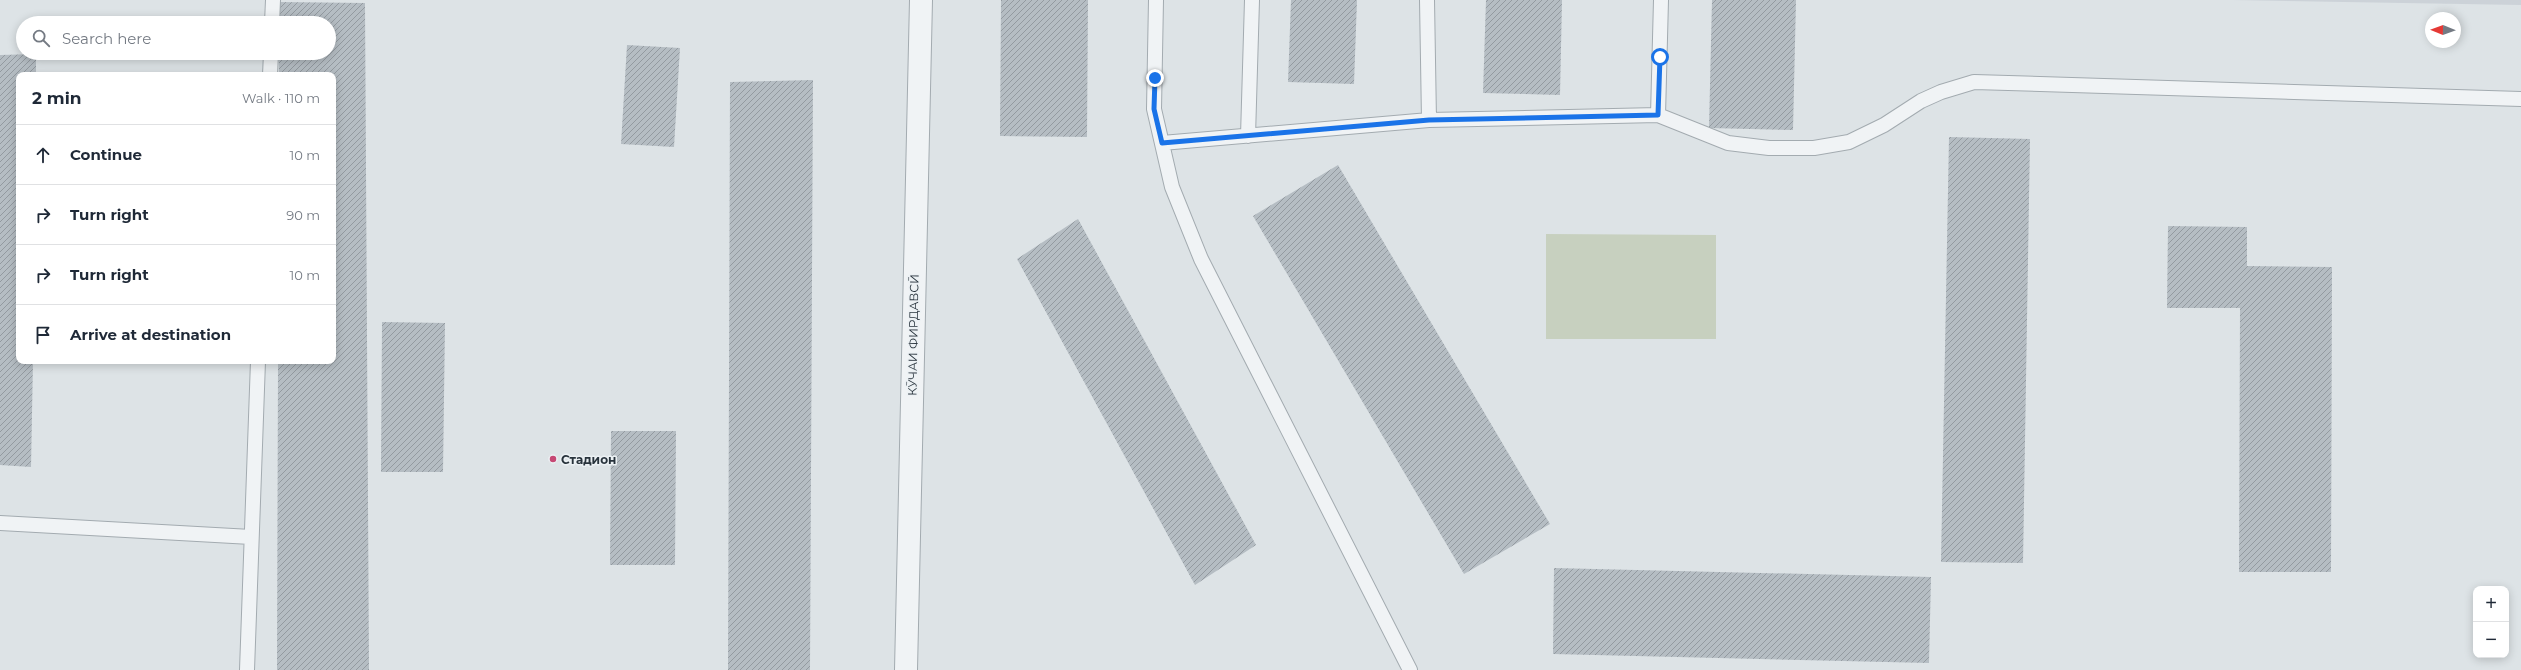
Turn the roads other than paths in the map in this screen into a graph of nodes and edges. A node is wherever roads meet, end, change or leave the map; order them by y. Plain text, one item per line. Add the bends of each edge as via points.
1 (273, 0) edge
2 (921, 0) edge
3 (1156, 0) edge
4 (1252, 0) edge
5 (1428, 0) edge
6 (1661, 0) edge
7 (272, 16) edge
8 (271, 60) edge
9 (270, 72) edge
10 (2521, 99) edge
11 (1658, 115) junction
12 (1429, 120) junction
13 (1248, 136) junction
14 (1162, 143) junction
15 (258, 364) edge
16 (0, 523) edge
17 (251, 537) junction
18 (247, 670) edge
19 (906, 670) edge
20 (1410, 670) edge

1 - 7 lane
2 - 19 street, КӮЧАИ ФИРДАВСӢ
3 - 14 lane via 1154,109
4 - 13 lane
5 - 12 lane
6 - 11 lane
8 - 9 lane
10 - 11 lane via 1974,82 1921,101 1884,126 1849,142 1814,148 1769,148 1728,143
11 - 12 lane
12 - 13 lane
13 - 14 lane
14 - 20 lane via 1172,187 1201,260
15 - 17 lane
16 - 17 lane
17 - 18 lane

